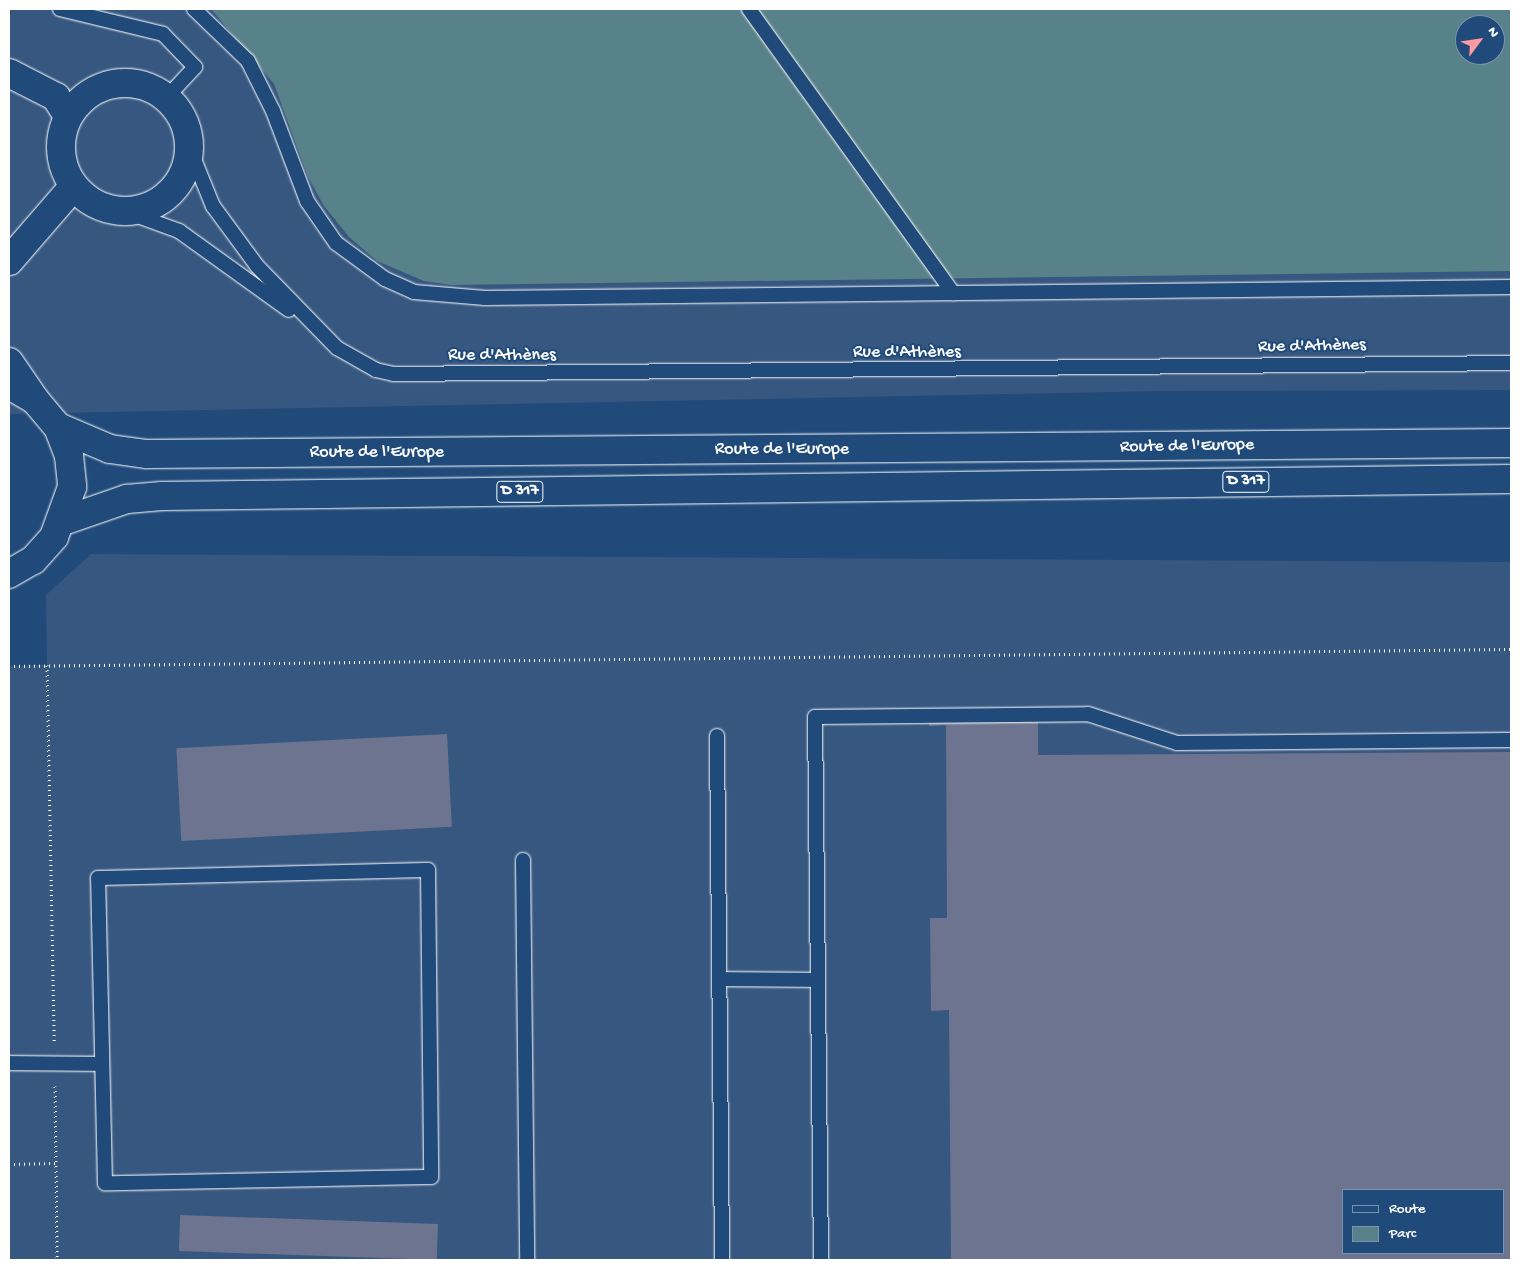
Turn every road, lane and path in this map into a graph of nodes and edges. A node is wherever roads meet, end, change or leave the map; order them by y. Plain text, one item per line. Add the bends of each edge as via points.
1 (60, 9) edge
2 (194, 9) edge
3 (749, 9) edge
4 (9, 73) edge
5 (166, 98) junction
6 (68, 116) junction
7 (189, 147) junction
8 (74, 186) junction
9 (124, 211) junction
10 (9, 261) edge
11 (1511, 287) edge
12 (953, 293) junction
13 (316, 331) junction
14 (9, 362) edge
15 (1511, 363) edge
16 (9, 385) edge
17 (35, 400) junction
18 (58, 428) junction
19 (1511, 443) edge
20 (1511, 479) edge
21 (63, 521) junction
22 (9, 575) edge
23 (1511, 650) edge
24 (47, 665) junction
25 (9, 666) edge
26 (717, 736) dead end
27 (1511, 740) edge
28 (523, 860) dead end
29 (719, 979) junction
30 (818, 980) junction
31 (9, 1063) edge
32 (55, 1064) junction
33 (101, 1064) junction
34 (56, 1162) junction
35 (9, 1164) edge
36 (57, 1260) edge
37 (527, 1260) edge
38 (722, 1260) edge
39 (820, 1260) edge

1 - 5 lane via 163,34 195,67
2 - 12 lane via 248,62 273,111 307,201 336,243 385,279 414,292 485,298
3 - 12 lane
4 - 6 main road via 56,97
5 - 6 main road via 132,83 113,84 95,90
5 - 7 main road via 178,112
6 - 8 main road via 61,152
7 - 9 main road via 186,166 166,195 141,209
7 - 13 lane, Rue d'Athènes via 196,173 226,225
8 - 9 main road via 104,208
8 - 10 main road
9 - 13 lane, Rue d'Athènes via 179,230
11 - 12 lane
13 - 15 lane, Rue d'Athènes via 359,362 407,376
14 - 17 main road
16 - 17 main road
17 - 18 main road
18 - 19 main road, Route de l'Europe / D 317 via 110,450 147,454
18 - 21 main road via 72,471
20 - 21 main road, Route de l'Europe / D 317 via 162,496 127,499
21 - 22 main road via 44,550
23 - 24 path
24 - 25 path
24 - 32 path
26 - 29 lane
27 - 30 lane via 1177,742 1088,714 815,717
28 - 37 lane
29 - 30 lane
29 - 38 lane
30 - 39 lane
31 - 32 lane
32 - 33 lane
32 - 34 path
33 - 33 lane via 98,878 428,870 431,1177 105,1183
34 - 35 path
34 - 36 path

